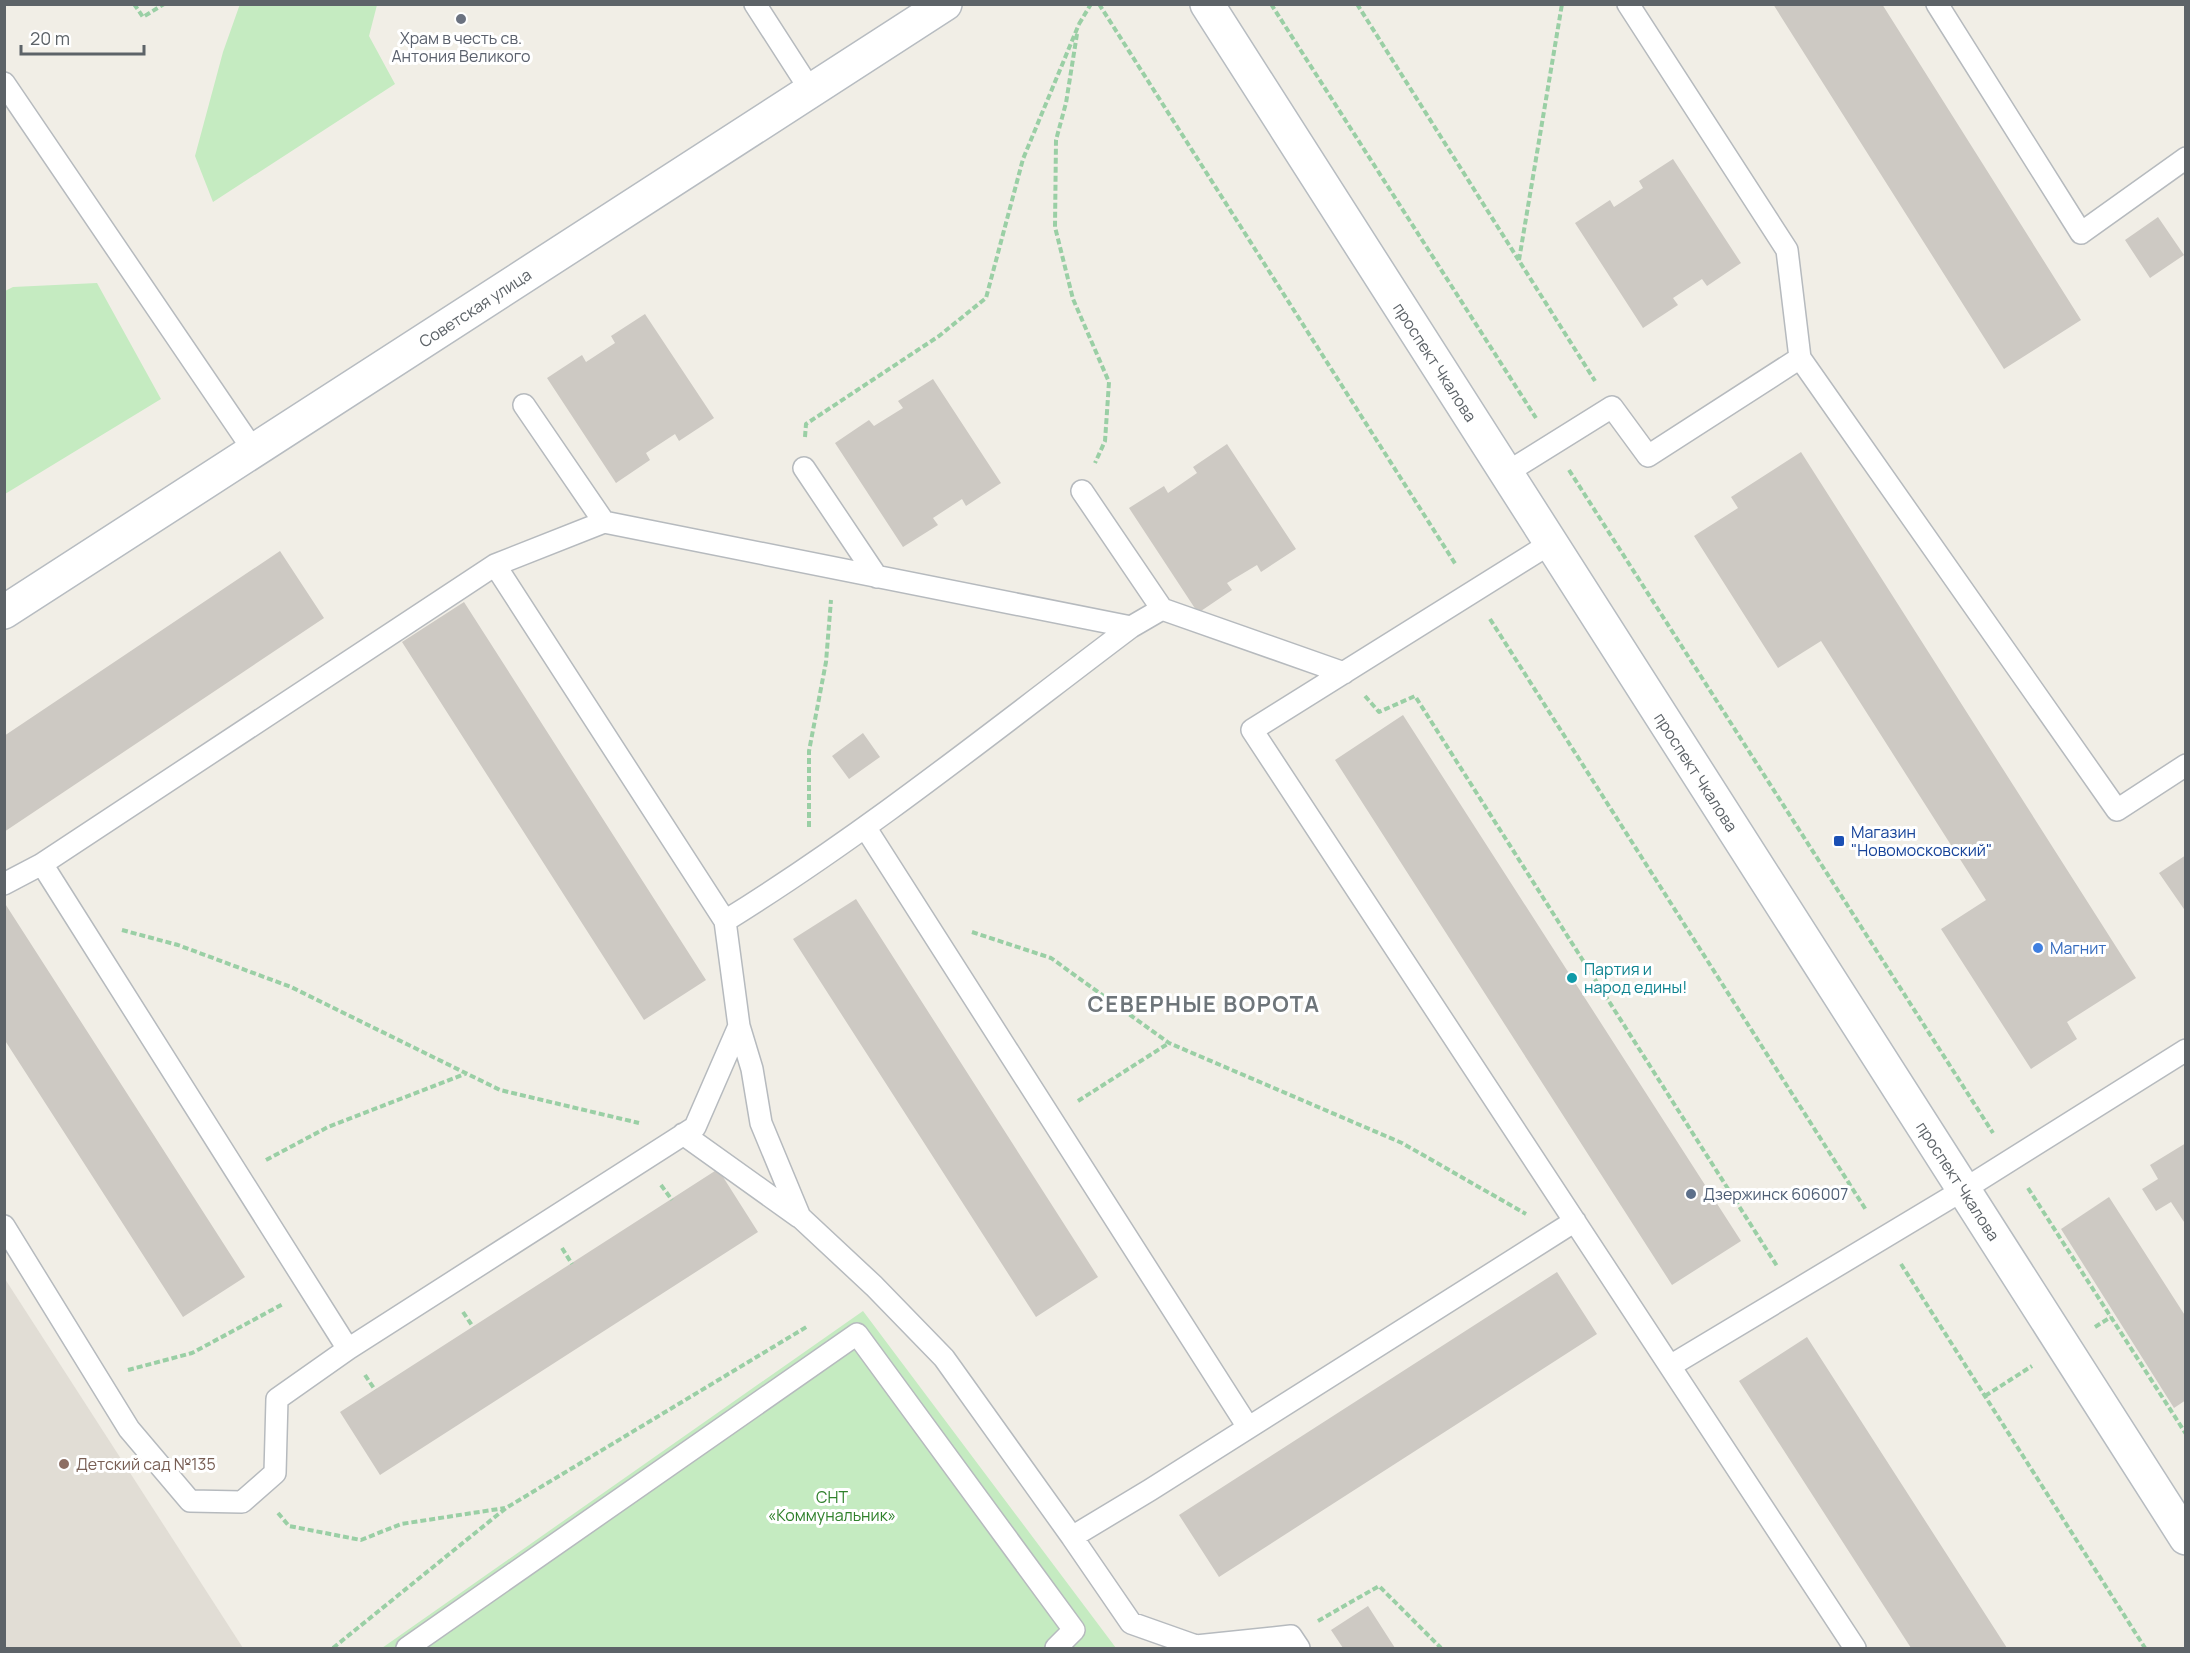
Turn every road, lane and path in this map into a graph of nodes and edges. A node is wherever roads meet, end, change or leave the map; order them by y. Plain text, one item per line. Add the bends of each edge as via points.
1 (134, 4) edge
2 (164, 4) edge
3 (755, 4) edge
4 (945, 4) edge
5 (1091, 4) edge
6 (1100, 4) edge
7 (1207, 4) edge
8 (1271, 4) edge
9 (1356, 4) edge
10 (1562, 4) edge
11 (1628, 4) edge
12 (1937, 4) edge
13 (1079, 24) junction
14 (4, 83) edge
15 (811, 91) junction
16 (2186, 158) edge
17 (1519, 260) junction
18 (1800, 358) junction
19 (524, 405) dead end
20 (1612, 407) junction
21 (1552, 443) junction
22 (254, 451) junction
23 (804, 468) joint
24 (1506, 473) junction
25 (1082, 491) joint
26 (604, 522) junction
27 (1551, 543) junction
28 (495, 565) junction
29 (833, 568) junction
30 (877, 577) junction
31 (1473, 592) junction
32 (1162, 609) junction
33 (4, 612) edge
34 (1131, 627) junction
35 (1344, 673) junction
36 (2186, 765) edge
37 (866, 827) junction
38 (809, 828) dead end
39 (42, 864) junction
40 (4, 884) edge
41 (922, 915) junction
42 (75, 918) junction
43 (725, 921) junction
44 (739, 1026) junction
45 (1168, 1043) junction
46 (2186, 1050) edge
47 (466, 1073) junction
48 (1051, 1119) junction
49 (683, 1134) junction
50 (2010, 1160) junction
51 (238, 1175) junction
52 (1963, 1190) junction
53 (800, 1217) junction
54 (4, 1226) edge
55 (1566, 1227) junction
56 (1884, 1238) junction
57 (310, 1289) junction
58 (1794, 1292) junction
59 (812, 1323) dead end
60 (2063, 1346) junction
61 (348, 1349) junction
62 (1670, 1366) junction
63 (98, 1377) junction
64 (1985, 1396) junction
65 (1248, 1427) junction
66 (2186, 1434) edge
67 (257, 1489) junction
68 (506, 1508) junction
69 (1072, 1537) junction
70 (2186, 1538) edge
71 (1295, 1642) edge
72 (333, 1648) edge
73 (407, 1648) edge
74 (1056, 1648) edge
75 (1441, 1648) edge
76 (1855, 1648) edge
77 (2145, 1648) edge

1 - 2 path via 142,18
3 - 15 lane
4 - 15 main road, Советская улица
5 - 13 path
6 - 31 path
7 - 24 main road, проспект Чкалова
8 - 21 path
9 - 17 path
10 - 17 path
11 - 18 lane via 1787,250
12 - 16 lane via 2081,233
13 - 23 path via 1023,159 986,298 939,336 806,424
13 - 25 path via 1056,140 1055,227 1073,299 1108,382 1105,441
14 - 22 lane
15 - 22 main road, Советская улица
17 - 20 path
18 - 20 lane via 1648,456
18 - 36 lane via 2117,810
19 - 26 lane
20 - 21 lane
21 - 24 lane
21 - 50 path
22 - 33 main road, Советская улица
23 - 30 lane
24 - 27 main road, проспект Чкалова
25 - 32 lane
26 - 28 lane
26 - 29 lane
27 - 31 lane
27 - 52 main road, проспект Чкалова
28 - 39 lane
28 - 43 lane
29 - 30 lane
29 - 38 path via 826,662 809,751
30 - 34 lane
31 - 35 lane
31 - 56 path
32 - 34 lane
32 - 35 lane
34 - 37 lane
35 - 55 lane via 1252,730
35 - 58 path via 1379,712 1415,696
37 - 41 lane
37 - 43 lane
39 - 40 lane
39 - 42 lane
41 - 45 path via 1051,958
41 - 48 lane
42 - 47 path via 178,945 291,987
42 - 51 lane
43 - 44 lane
44 - 49 lane via 695,1127
44 - 53 lane via 752,1069 761,1123
45 - 48 path
45 - 55 path via 1402,1143
46 - 50 lane
47 - 49 path via 500,1090
47 - 51 path via 328,1127
48 - 65 lane
49 - 53 lane
49 - 61 lane
50 - 52 lane
50 - 66 path
51 - 57 lane
52 - 56 lane
52 - 60 main road, проспект Чкалова
53 - 69 lane via 944,1358
54 - 63 lane
55 - 62 lane
55 - 65 lane
56 - 58 lane
56 - 64 path
57 - 61 lane
57 - 63 path via 192,1353
58 - 62 lane
59 - 68 path
60 - 64 path
60 - 70 main road, проспект Чкалова
61 - 67 lane via 277,1399 275,1473
62 - 76 lane
63 - 67 lane via 129,1429 190,1501 242,1502
64 - 77 path
65 - 69 lane
67 - 68 path via 289,1526 361,1540 401,1524
68 - 72 path
69 - 71 lane via 1131,1623 1196,1646
71 - 75 path via 1379,1586
73 - 74 lane via 857,1334 1074,1630

